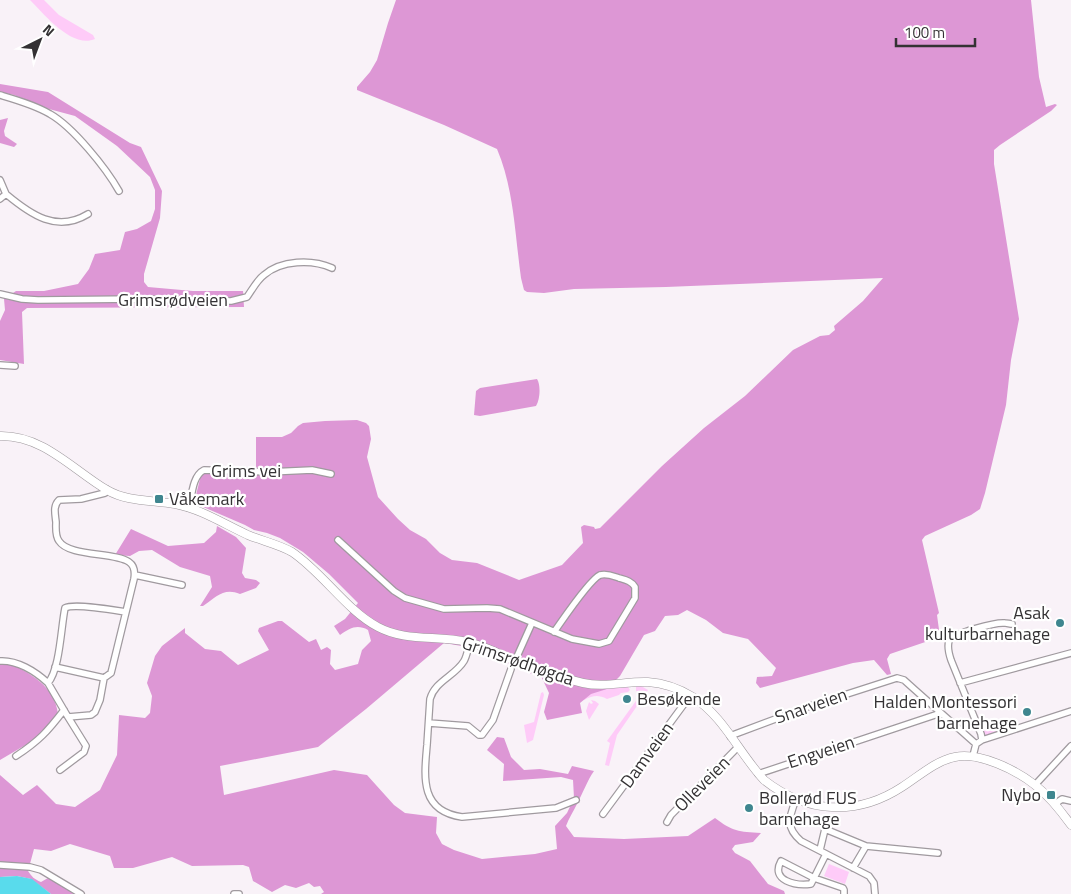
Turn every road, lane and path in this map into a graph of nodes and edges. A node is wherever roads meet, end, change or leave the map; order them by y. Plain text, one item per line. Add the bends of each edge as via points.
1 (0, 95) edge
2 (0, 180) edge
3 (119, 192) dead end
4 (6, 194) junction
5 (0, 199) edge
6 (88, 214) dead end
7 (332, 268) dead end
8 (0, 294) edge
9 (0, 365) edge
10 (15, 366) dead end
11 (0, 436) edge
12 (331, 474) dead end
13 (106, 489) junction
14 (189, 508) junction
15 (338, 540) dead end
16 (135, 575) junction
17 (182, 584) dead end
18 (126, 612) junction
19 (532, 623) junction
20 (1012, 624) dead end
21 (554, 632) junction
22 (470, 642) junction
23 (1071, 653) edge
24 (0, 661) edge
25 (515, 661) junction
26 (56, 667) junction
27 (511, 669) dead end
28 (104, 678) junction
29 (48, 683) junction
30 (960, 683) junction
31 (690, 696) junction
32 (64, 710) junction
33 (1071, 711) edge
34 (941, 713) junction
35 (68, 717) junction
36 (429, 724) junction
37 (730, 736) junction
38 (979, 742) junction
39 (1071, 746) edge
40 (738, 747) junction
41 (16, 756) dead end
42 (972, 756) junction
43 (60, 770) dead end
44 (758, 774) junction
45 (1035, 785) junction
46 (796, 799) junction
47 (576, 800) dead end
48 (1071, 801) edge
49 (1054, 804) junction
50 (604, 814) dead end
51 (667, 822) dead end
52 (1071, 825) edge
53 (866, 846) junction
54 (823, 852) junction
55 (938, 853) dead end
56 (0, 864) edge
57 (853, 868) junction
58 (814, 878) junction
59 (81, 894) edge
60 (234, 894) edge
61 (239, 894) edge
62 (844, 894) edge
63 (875, 894) edge

1 - 3 street via 36,106 57,118 110,175
2 - 4 street
4 - 5 street
4 - 6 street via 26,210 46,220 74,220
7 - 8 street, Grimsrødveien via 310,262 281,266 264,275 247,297 231,301 38,300
9 - 10 street
11 - 13 main road, Grimsrødhøgda via 16,436 41,446
12 - 14 street, Grims vei via 312,470 204,470 196,478
13 - 14 main road, Grimsrødhøgda via 134,499
13 - 16 street via 105,493 90,497 57,502 54,509 58,538 65,546 126,560 134,566
14 - 22 main road, Grimsrødhøgda via 293,553 377,627 411,637
15 - 19 street via 404,598 444,609 500,609
16 - 17 street
16 - 18 street
18 - 26 street via 66,607
18 - 28 street via 111,673
19 - 21 street
19 - 25 street
20 - 30 street via 1004,622 951,638 949,655
21 - 21 street via 599,576 612,576 635,587 635,598 606,643 582,642
22 - 25 main road, Grimsrødhøgda
22 - 36 street via 461,665 431,694
23 - 30 street
24 - 29 street via 15,662
25 - 31 main road, Grimsrødhøgda via 584,683 647,682
26 - 28 street
26 - 29 street
27 - 36 street via 493,720 482,735 468,726
28 - 35 street via 95,712
29 - 32 street
30 - 38 street via 979,727
31 - 37 main road, Grimsrødhøgda via 714,714
31 - 50 street, Damveien
32 - 35 street
32 - 41 street via 47,733
33 - 38 street
34 - 37 street, Snarveien via 904,680 895,678
34 - 38 street, Snarveien
34 - 44 street, Engveien
35 - 43 street via 86,746 84,752
36 - 47 street via 425,783 432,802 448,814 468,817 556,808
37 - 40 main road, Grimsrødhøgda
38 - 42 street
39 - 45 street
40 - 44 main road, Grimsrødhøgda
40 - 51 street, Olleveien
42 - 45 main road, Grimsrødhøgda via 988,760
42 - 46 main road, Grimsrødhøgda via 944,761 891,794 864,805 838,808
44 - 46 main road, Grimsrødhøgda via 773,787
45 - 49 main road, Grimsrødhøgda
46 - 54 street via 790,816 791,830 801,841
48 - 49 street via 1062,799
49 - 52 main road, Grimsrødhøgda
53 - 54 street via 825,829
53 - 55 street
53 - 57 street
54 - 57 street
54 - 58 street
56 - 59 street via 41,870
57 - 63 street via 873,880
58 - 58 street via 810,885 792,883 783,879 777,870 781,861
58 - 62 street via 843,888
60 - 61 street

